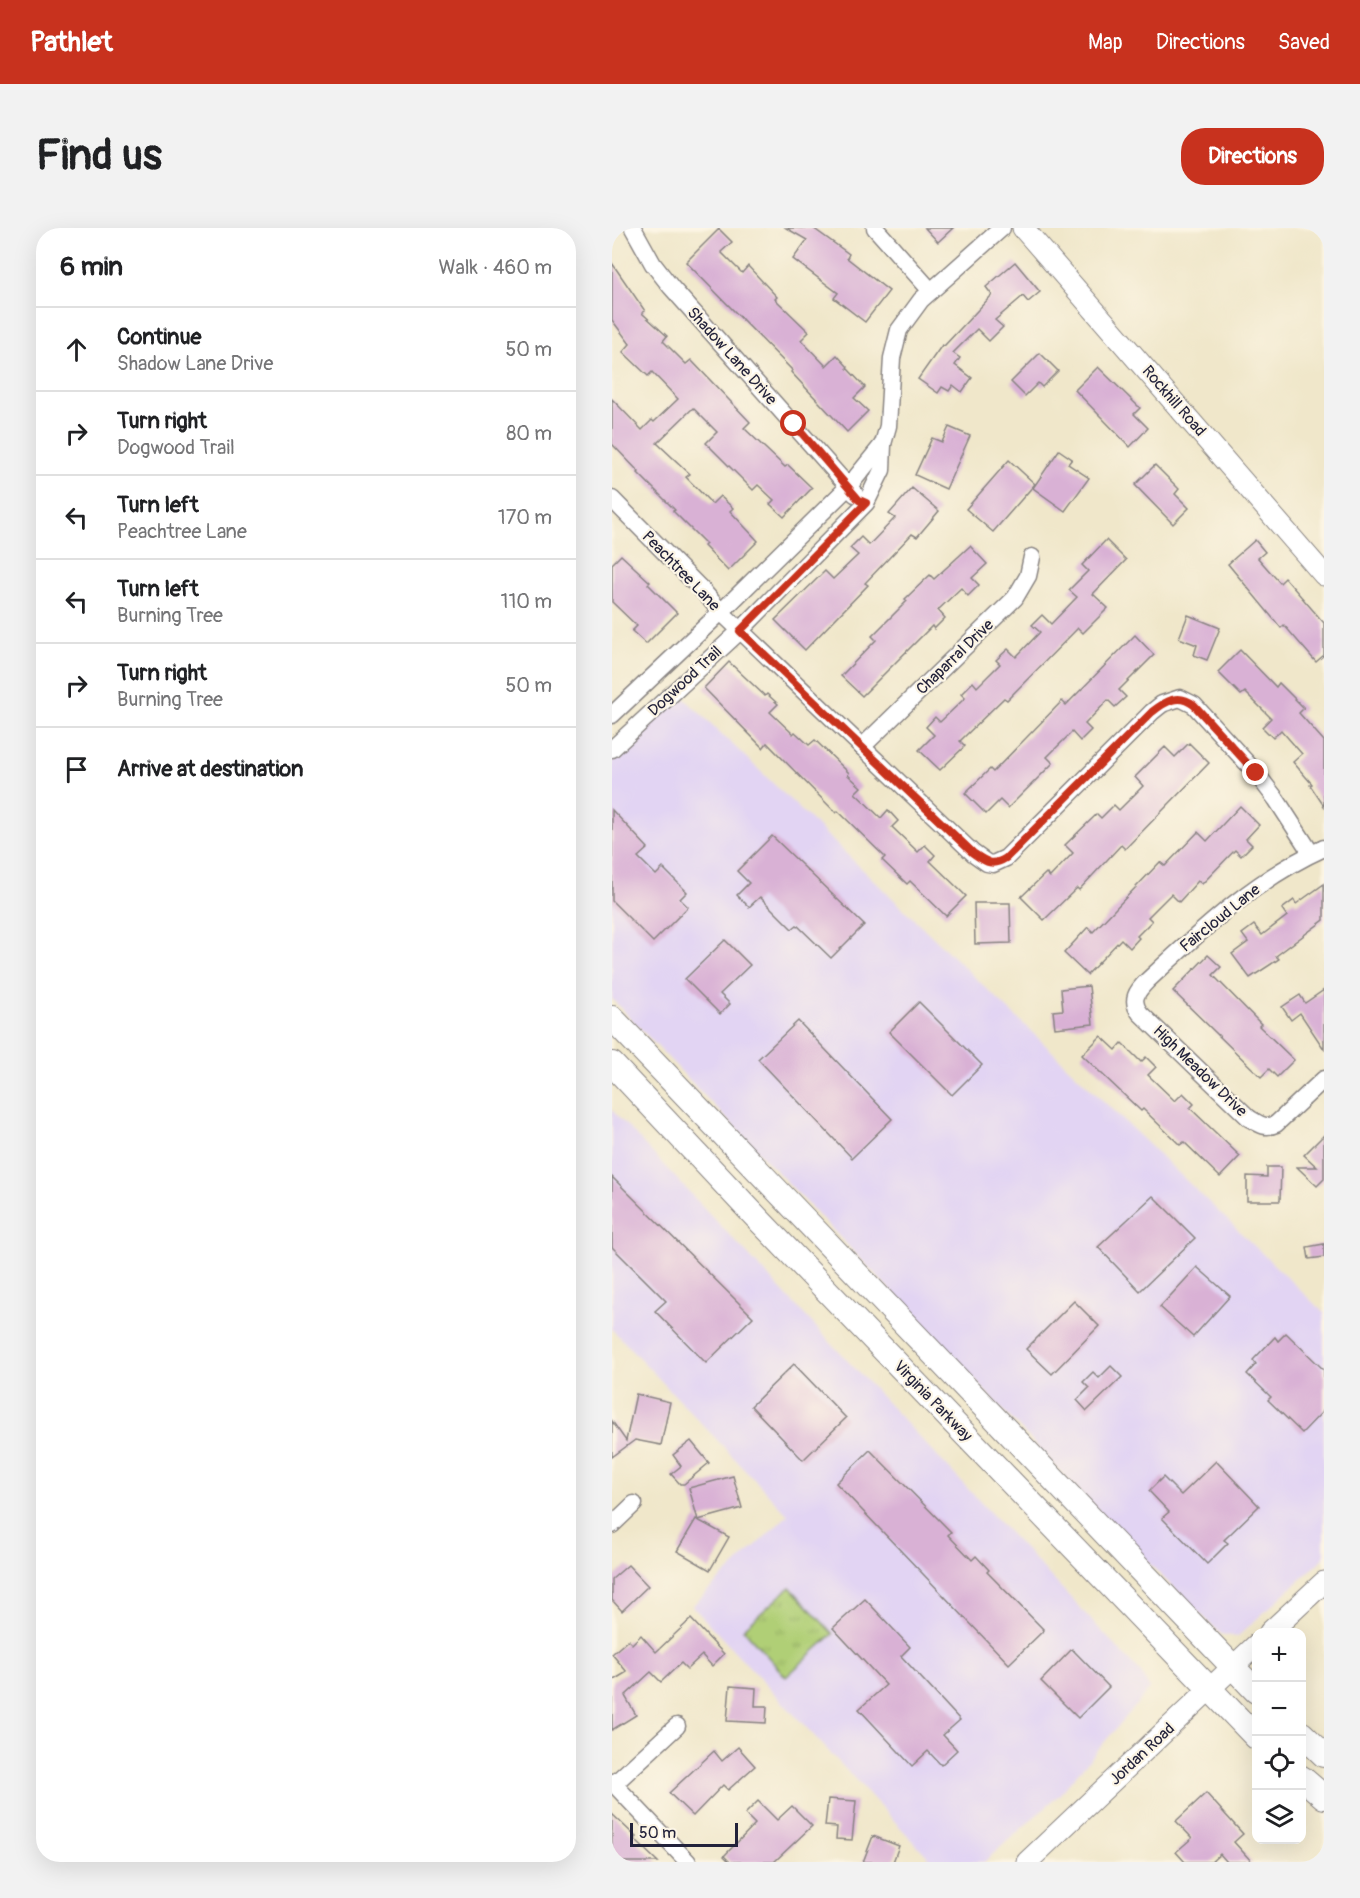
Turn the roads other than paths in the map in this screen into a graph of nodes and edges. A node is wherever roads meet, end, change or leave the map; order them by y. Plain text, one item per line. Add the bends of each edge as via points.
1 (633, 228) edge
2 (875, 228) edge
3 (1002, 228) edge
4 (1023, 228) edge
5 (931, 291) junction
6 (883, 444) junction
7 (849, 486) junction
8 (612, 499) edge
9 (866, 503) junction
10 (1032, 557) dead end
11 (1324, 575) edge
12 (720, 612) junction
13 (740, 631) junction
14 (612, 715) edge
15 (862, 747) junction
16 (612, 749) edge
17 (1318, 850) edge
18 (1135, 1006) joint
19 (612, 1018) edge
20 (612, 1064) edge
21 (1324, 1078) edge
22 (846, 1263) junction
23 (822, 1285) junction
24 (634, 1504) dead end
25 (612, 1525) edge
26 (1324, 1582) edge
27 (1274, 1628) edge
28 (1252, 1650) edge
29 (1233, 1667) junction
30 (1252, 1686) edge
31 (1209, 1689) junction
32 (677, 1726) dead end
33 (1256, 1736) edge
34 (1304, 1736) edge
35 (1324, 1755) edge
36 (1306, 1781) edge
37 (613, 1783) edge
38 (1324, 1797) edge
39 (688, 1862) edge
40 (1027, 1862) edge

1 - 7 street, Shadow Lane Drive via 653,264 678,295
2 - 5 street
3 - 5 street, Dogwood Trail
4 - 11 street, Rockhill Road
5 - 6 street, Dogwood Trail via 899,330 892,358 888,426
6 - 7 street, Dogwood Trail
6 - 9 street, Dogwood Trail via 882,470
7 - 9 street, Shadow Lane Drive
7 - 12 street, Dogwood Trail
8 - 12 street, Peachtree Lane
9 - 13 street, Dogwood Trail
10 - 15 street, Chaparral Drive via 1028,576 1015,598
12 - 13 street, Peachtree Lane
12 - 14 street, Dogwood Trail
13 - 15 street, Peachtree Lane
13 - 16 street, Dogwood Trail
15 - 17 street, Peachtree Lane via 973,853 993,864 1006,858 1152,712 1180,698 1194,705 1256,773
17 - 18 street, Faircloud Lane via 1263,882 1217,916 1138,991
18 - 21 street, High Meadow Drive via 1249,1118 1262,1126 1276,1124
19 - 22 main road, Virginia Parkway
20 - 23 main road, Virginia Parkway
22 - 23 main road
22 - 29 main road, Virginia Parkway
23 - 31 main road, Virginia Parkway
24 - 25 street
26 - 27 street
28 - 29 street, Jordan Road
29 - 30 main road, Virginia Parkway
29 - 31 street, Jordan Road
31 - 33 main road, Virginia Parkway
31 - 40 street, Jordan Road
32 - 37 street
34 - 35 main road
36 - 38 main road
37 - 39 street

